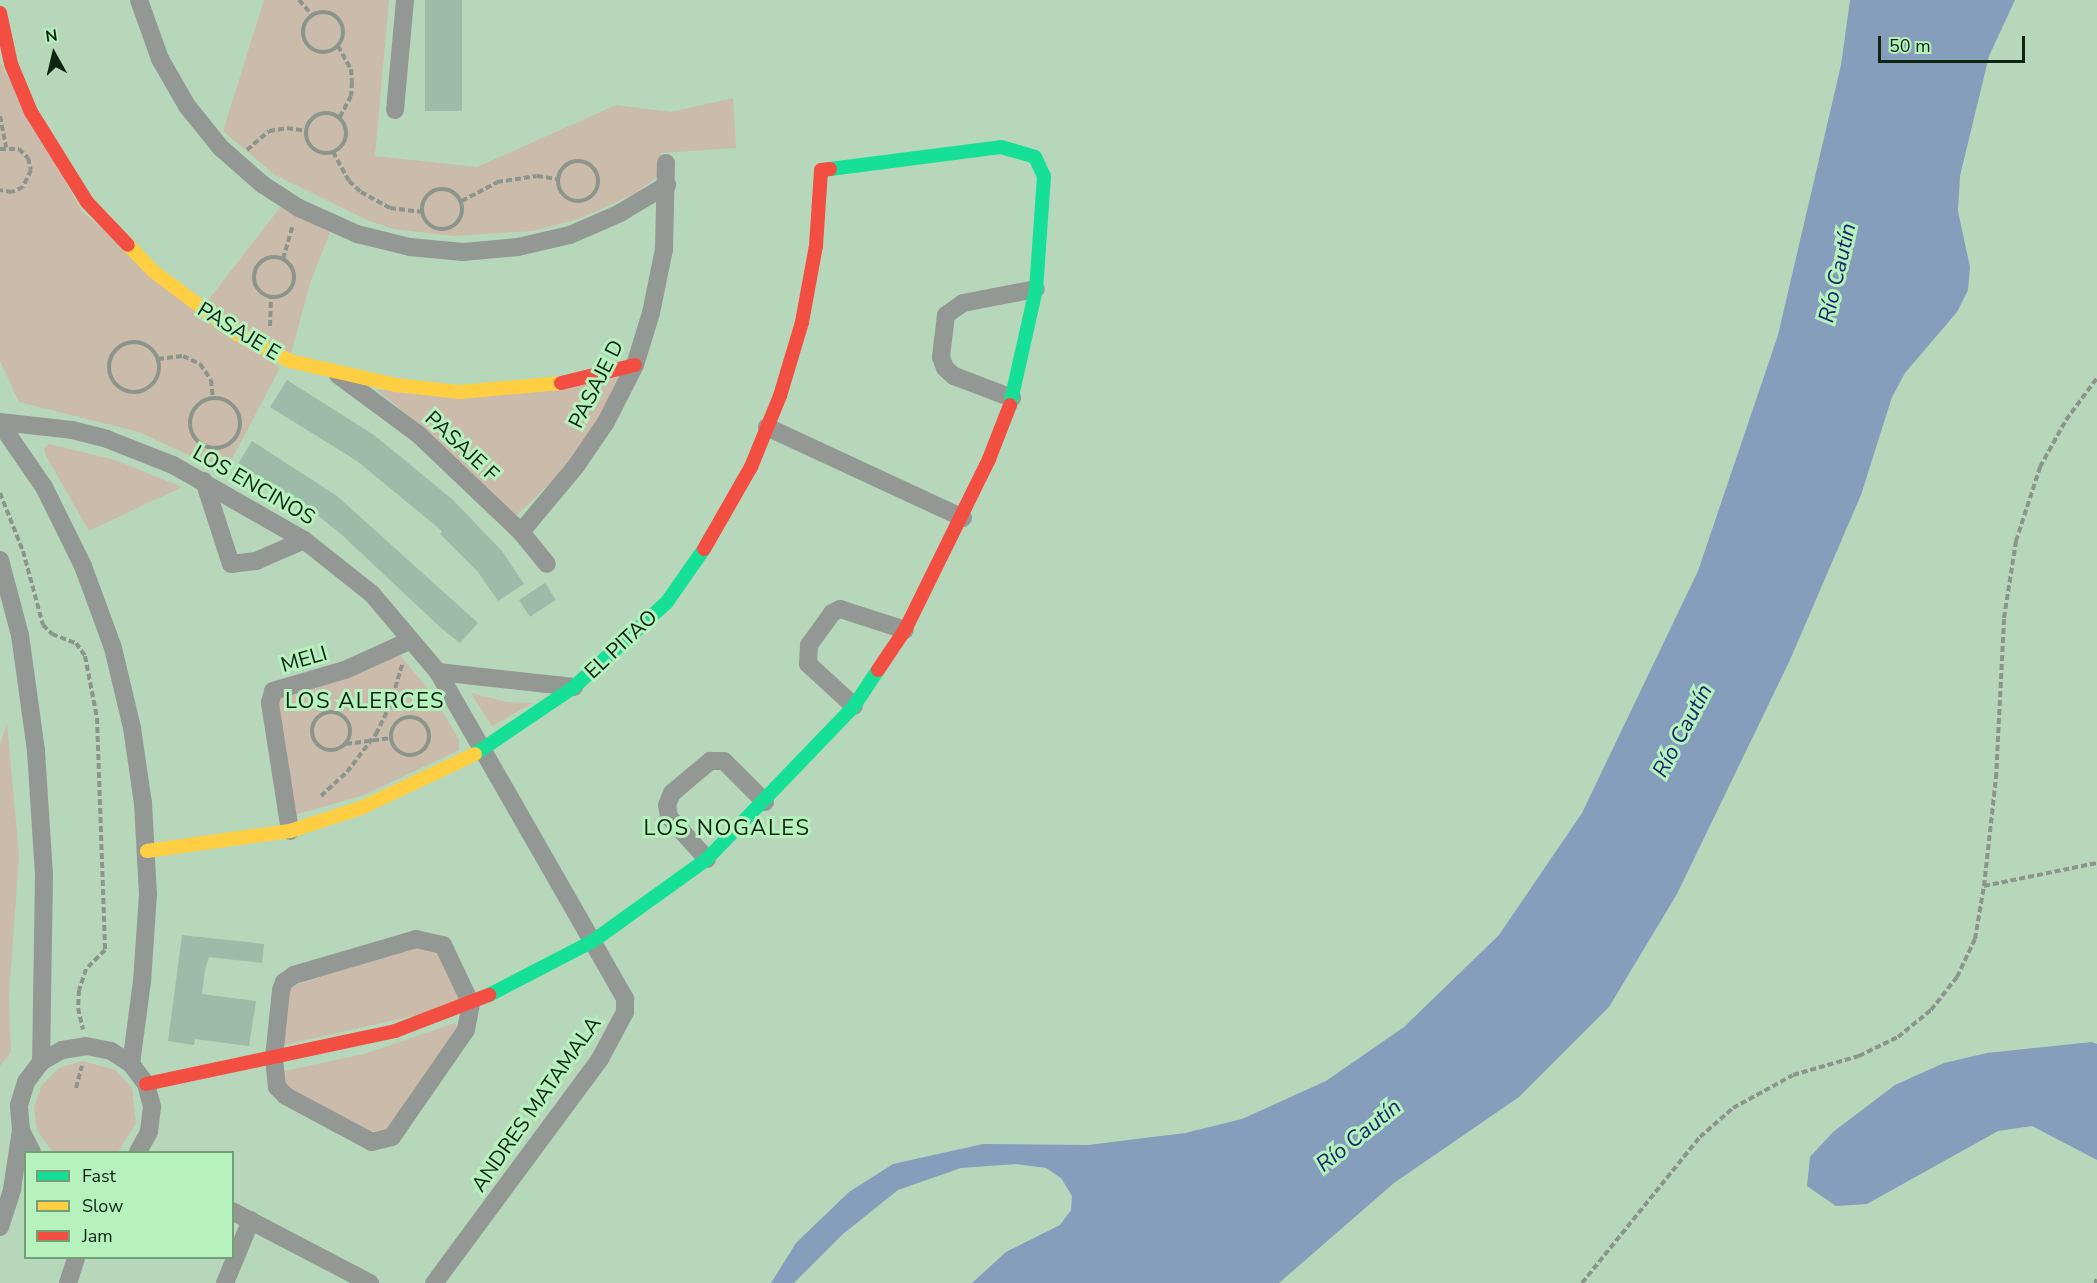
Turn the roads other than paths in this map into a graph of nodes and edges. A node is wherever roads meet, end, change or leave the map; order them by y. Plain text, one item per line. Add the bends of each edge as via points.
1 (139, 0) edge
2 (405, 0) edge
3 (0, 13) edge
4 (394, 111) dead end
5 (666, 163) dead end
6 (667, 185) junction
7 (1036, 289) junction
8 (634, 365) junction
9 (334, 373) junction
10 (1012, 399) junction
11 (0, 423) edge
12 (767, 427) junction
13 (204, 481) junction
14 (963, 518) junction
15 (521, 532) junction
16 (304, 540) junction
17 (0, 560) edge
18 (548, 564) dead end
19 (905, 630) junction
20 (411, 640) junction
21 (438, 672) junction
22 (574, 687) junction
23 (854, 706) junction
24 (484, 750) junction
25 (765, 802) junction
26 (290, 831) junction
27 (147, 850) junction
28 (707, 859) junction
29 (593, 941) junction
30 (471, 1004) junction
31 (274, 1058) junction
32 (41, 1062) junction
33 (131, 1064) junction
34 (146, 1084) junction
35 (21, 1130) junction
36 (32, 1151) edge
37 (139, 1151) edge
38 (234, 1212) edge
39 (251, 1220) junction
40 (0, 1227) edge
41 (75, 1259) edge
42 (68, 1283) edge
43 (225, 1283) edge
44 (370, 1283) edge
45 (434, 1283) edge

1 - 6 street via 160,59 187,106 240,165 299,208 357,234 410,247 464,252 518,247 570,235 620,213
2 - 4 street
3 - 9 street, PASAJE E via 11,64 31,112 87,202 120,241 196,306 237,334 290,361
5 - 6 street, PASAJE D
6 - 8 street, PASAJE D via 659,281
7 - 10 street
7 - 10 street via 963,303 946,315 941,357 945,368 954,376
7 - 12 street, EL PITAO via 1044,176 1035,157 1001,147 821,170 816,246 802,322
8 - 9 street, PASAJE E via 575,382 459,392
8 - 15 street, PASAJE D via 606,422 576,466
9 - 15 street, PASAJE F via 419,435
10 - 14 street
11 - 13 street, LOS ENCINOS via 35,424 107,439 152,455
11 - 27 street via 44,487 83,566 102,617 132,728
12 - 14 street
12 - 22 street, EL PITAO via 714,534 667,602
13 - 16 street, LOS ENCINOS
13 - 16 street via 231,564 256,561
14 - 19 street
15 - 18 street, PASAJE F
16 - 20 street, LOS ENCINOS via 372,594
17 - 32 street via 20,635 36,751 44,874
19 - 23 street
19 - 23 street via 840,609 832,613 809,645 808,664
20 - 21 street, LOS ENCINOS
20 - 26 street, MELI via 345,670 273,691 270,703
21 - 22 street
21 - 24 street, LOS ENCINOS
22 - 24 street, EL PITAO
23 - 25 street
24 - 26 street, EL PITAO via 361,808
24 - 29 street, LOS ENCINOS
25 - 28 street
25 - 28 street via 724,761 710,761 672,793 667,805 669,817
26 - 27 street, EL PITAO
27 - 33 street via 146,938
28 - 29 street
29 - 30 street
29 - 45 street, ANDRES MATAMALA via 625,999 625,1012 600,1059
30 - 31 street via 395,1031
30 - 31 street via 444,945 416,939 294,975 284,982
30 - 31 street via 466,1030 392,1137 382,1141 372,1142 286,1096 277,1087
31 - 34 street
32 - 33 street via 62,1050 86,1046 111,1051
32 - 35 street via 26,1082 19,1105
33 - 34 street
34 - 37 street via 152,1107 149,1132
35 - 36 street
35 - 40 street via 12,1190
38 - 39 street
39 - 43 street
39 - 44 street
41 - 42 street

